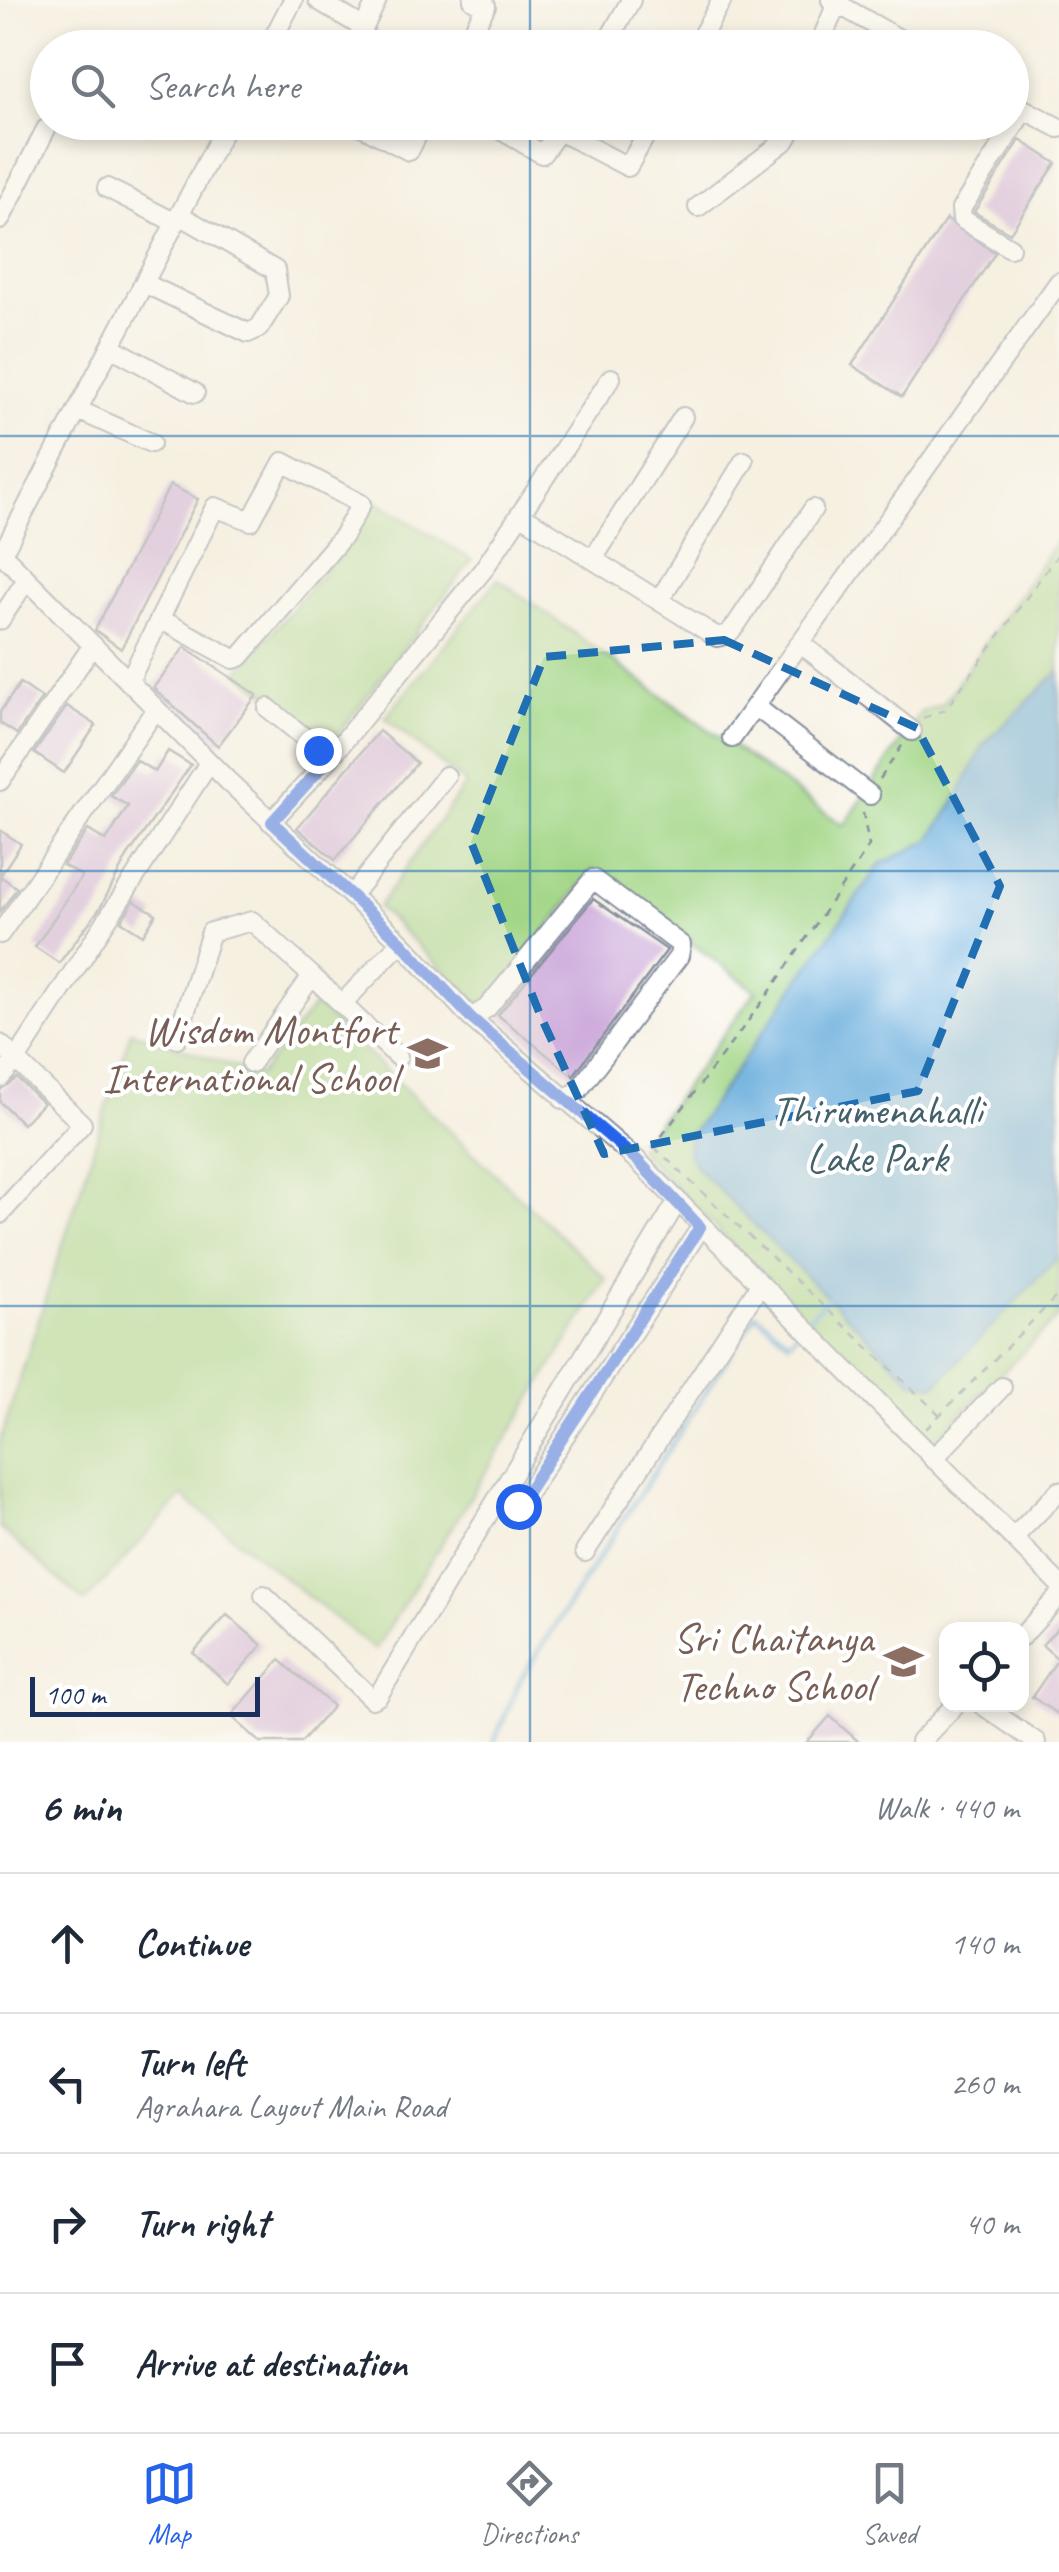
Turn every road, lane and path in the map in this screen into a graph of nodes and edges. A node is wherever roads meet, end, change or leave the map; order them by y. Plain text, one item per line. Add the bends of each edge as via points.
1 (292, 0) edge
2 (318, 0) edge
3 (377, 0) edge
4 (630, 0) edge
5 (722, 0) edge
6 (482, 2) edge
7 (834, 2) edge
8 (364, 28) joint
9 (277, 30) edge
10 (471, 30) edge
11 (614, 30) edge
12 (705, 30) edge
13 (824, 30) edge
14 (883, 30) edge
15 (1029, 112) edge
16 (1059, 128) edge
17 (40, 140) edge
18 (219, 140) edge
19 (388, 140) edge
20 (415, 140) edge
21 (518, 140) edge
22 (552, 140) edge
23 (583, 140) edge
24 (643, 140) edge
25 (786, 140) edge
26 (999, 140) edge
27 (107, 188) dead end
28 (698, 207) dead end
29 (178, 219) junction
30 (0, 220) edge
31 (1010, 248) dead end
32 (144, 282) junction
33 (1059, 282) edge
34 (111, 347) junction
35 (611, 378) dead end
36 (194, 393) dead end
37 (78, 410) junction
38 (683, 417) dead end
39 (150, 443) dead end
40 (744, 461) dead end
41 (814, 509) dead end
42 (520, 514) junction
43 (1059, 552) edge
44 (1, 553) edge
45 (592, 559) junction
46 (27, 579) junction
47 (659, 601) junction
48 (160, 619) junction
49 (0, 620) edge
50 (800, 643) junction
51 (93, 645) junction
52 (129, 682) junction
53 (755, 706) junction
54 (268, 708) dead end
55 (156, 709) junction
56 (912, 731) junction
57 (732, 738) dead end
58 (330, 758) junction
59 (209, 763) junction
60 (446, 776) dead end
61 (0, 782) edge
62 (870, 795) junction
63 (272, 822) junction
64 (351, 896) junction
65 (0, 934) edge
66 (401, 942) junction
67 (312, 976) junction
68 (342, 1004) junction
69 (471, 1018) junction
70 (177, 1038) dead end
71 (0, 1044) edge
72 (398, 1057) dead end
73 (16, 1060) junction
74 (251, 1063) dead end
75 (0, 1078) edge
76 (563, 1099) junction
77 (654, 1147) junction
78 (638, 1161) junction
79 (676, 1202) junction
80 (0, 1214) edge
81 (700, 1227) junction
82 (759, 1286) junction
83 (1059, 1294) edge
84 (1002, 1387) dead end
85 (940, 1415) junction
86 (915, 1441) junction
87 (933, 1459) junction
88 (1059, 1491) edge
89 (518, 1506) dead end
90 (1013, 1538) junction
91 (585, 1552) dead end
92 (1056, 1575) edge
93 (264, 1595) dead end
94 (1059, 1596) edge
95 (1029, 1628) edge
96 (948, 1712) edge
97 (993, 1712) edge
98 (920, 1742) edge
99 (1036, 1742) edge

1 - 9 street
2 - 8 street
3 - 8 street
4 - 11 street
5 - 12 street
6 - 10 street
7 - 13 street
7 - 14 street
15 - 16 street
17 - 30 street
18 - 29 street
19 - 20 street via 409,151
21 - 22 street via 542,154
23 - 24 street via 628,167
25 - 28 street
26 - 31 street via 961,209 962,219
27 - 29 street
29 - 32 street
29 - 32 street via 276,270 279,296 248,334
32 - 34 street
33 - 50 street
34 - 36 street
34 - 37 street
35 - 42 street
37 - 39 street
37 - 44 street
38 - 45 street
40 - 47 street
41 - 47 street via 728,634 707,633
42 - 45 street
42 - 58 street
43 - 56 path via 945,710
44 - 46 street
45 - 47 street
46 - 49 street
46 - 51 street
48 - 48 street via 240,657 361,504 283,462 251,521 215,507
48 - 52 street
50 - 53 street
50 - 56 street
51 - 52 street
51 - 61 street
52 - 55 street
53 - 57 street
53 - 62 street
54 - 58 street
55 - 59 street
55 - 65 street
56 - 62 path
58 - 63 street
59 - 63 street
59 - 73 street
60 - 64 street
62 - 77 path via 862,814 869,846
63 - 64 street
64 - 66 street
66 - 68 street
66 - 69 street
67 - 68 street
67 - 70 street via 252,921 211,932
67 - 74 street
68 - 72 street
69 - 76 street
69 - 76 street via 487,1008 592,878 681,944 680,956 578,1092
71 - 73 street
73 - 75 street
73 - 80 street via 82,1124
76 - 78 street
77 - 78 path
77 - 85 path
78 - 79 street
79 - 81 street
79 - 93 street via 378,1696 372,1699
81 - 82 street
81 - 89 street
82 - 86 street
82 - 91 street
83 - 85 path
84 - 87 street
85 - 86 path
86 - 87 street
87 - 90 street
88 - 90 street
90 - 92 street
94 - 95 street
96 - 98 street
97 - 99 street

